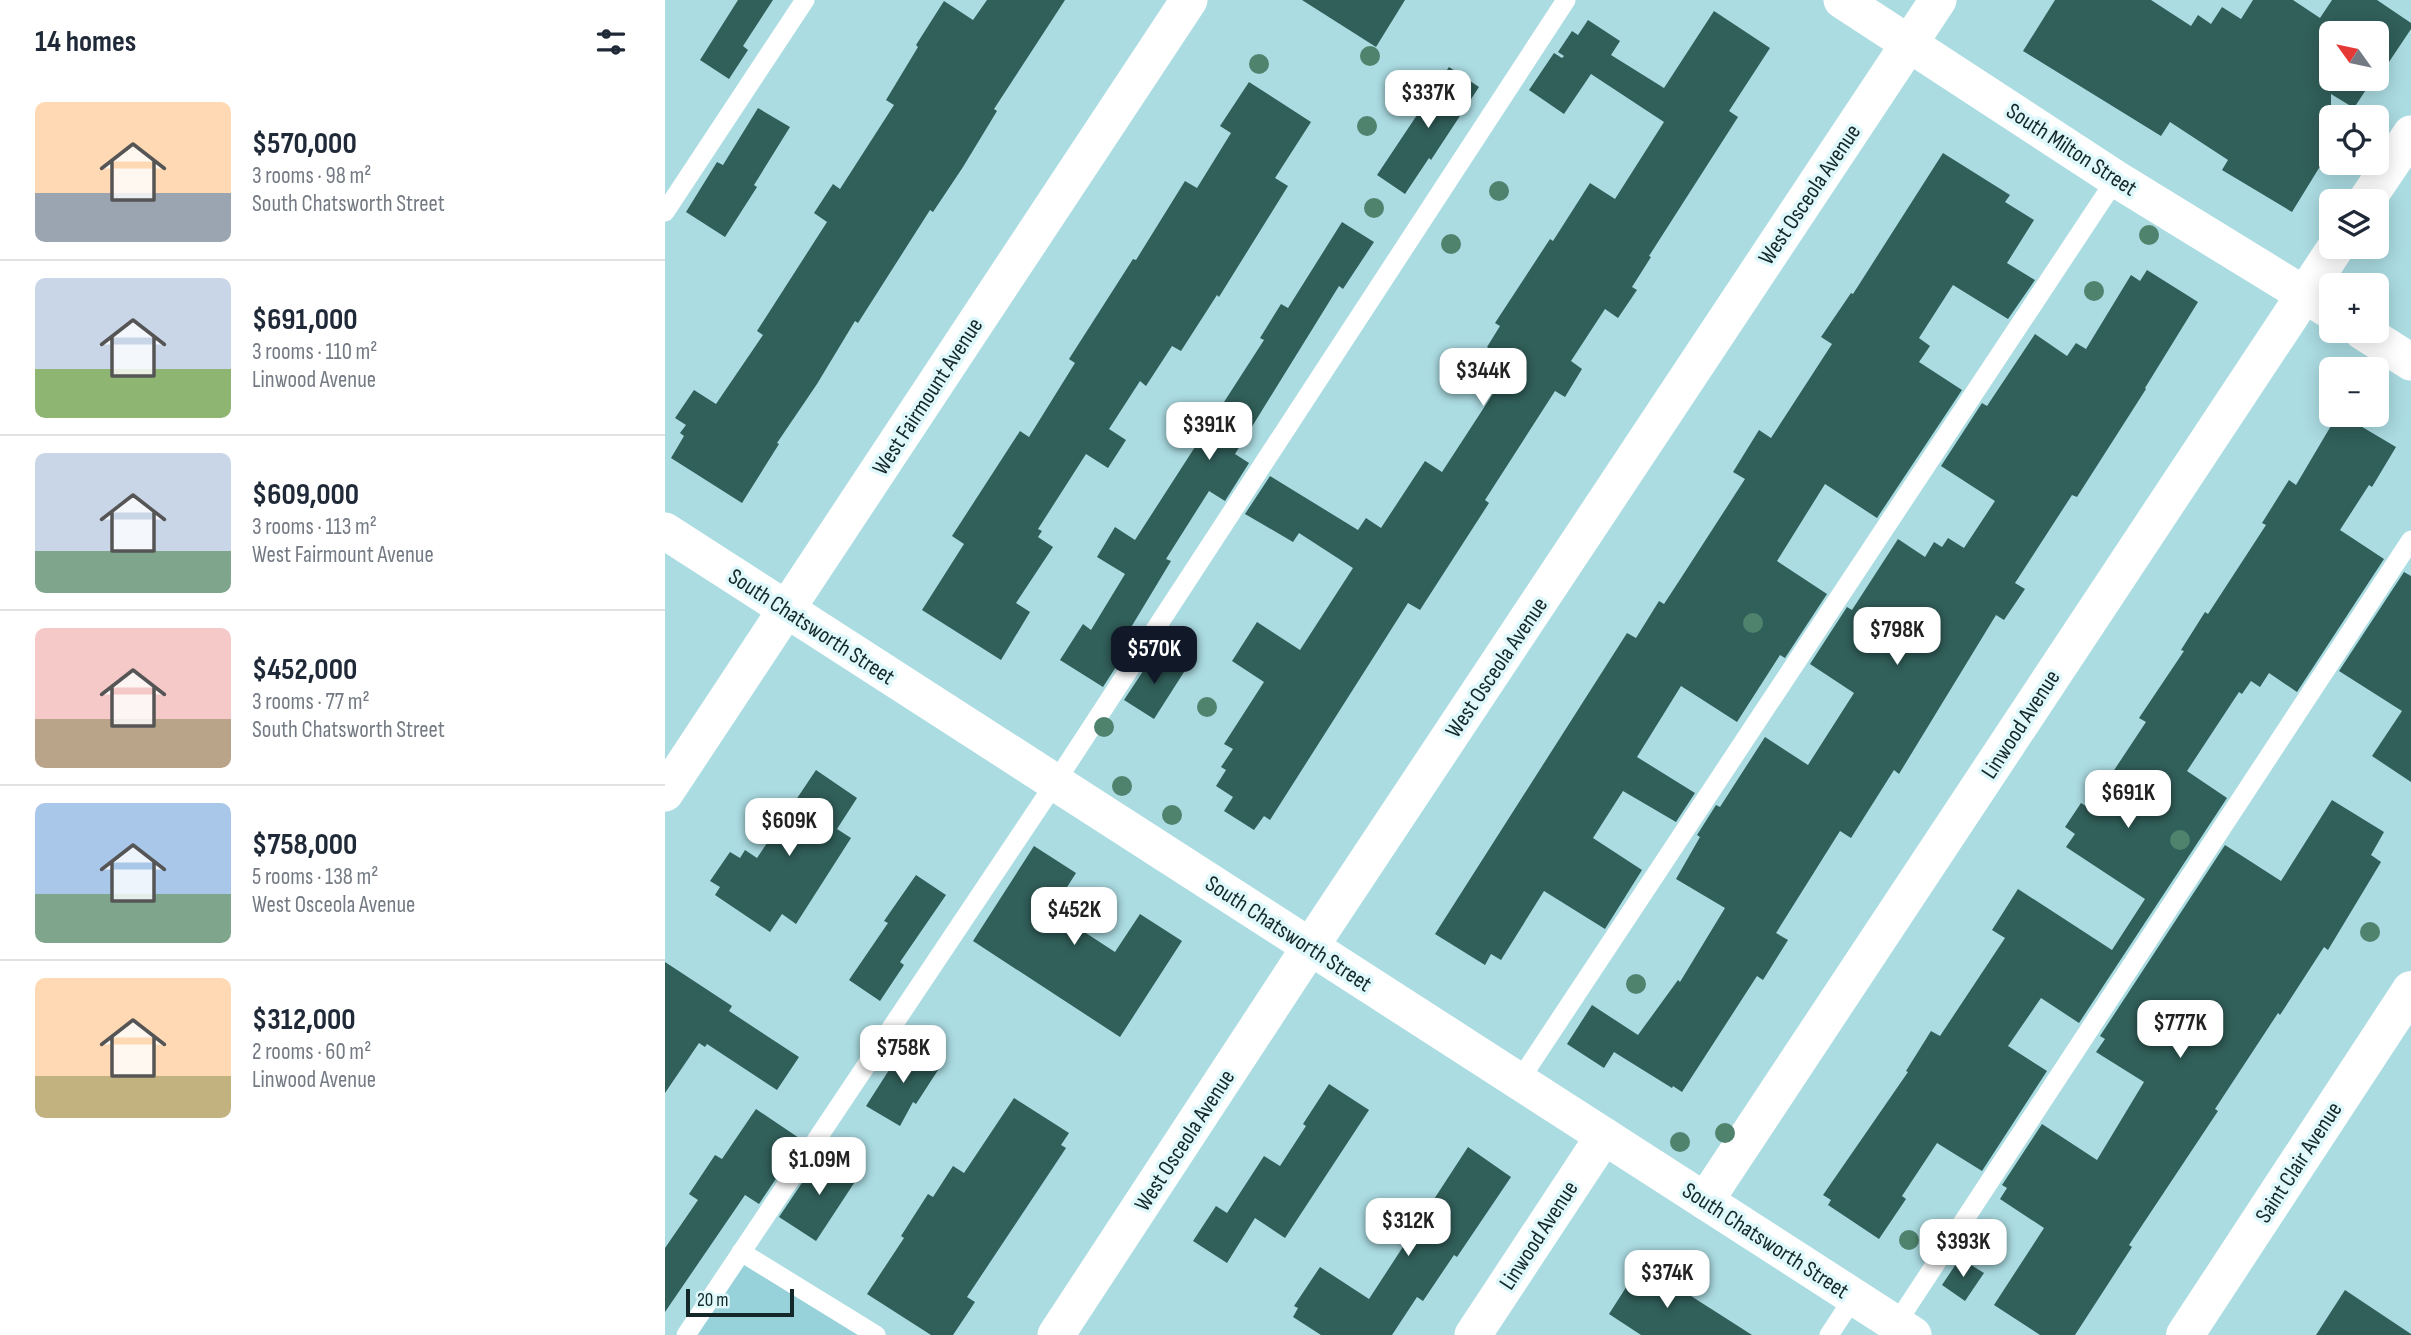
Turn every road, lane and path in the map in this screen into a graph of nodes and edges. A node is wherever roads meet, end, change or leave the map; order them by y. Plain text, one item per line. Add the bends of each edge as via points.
1 (805, 0) edge
2 (1189, 0) edge
3 (1566, 0) edge
4 (1842, 0) edge
5 (1938, 0) edge
6 (1909, 43) junction
7 (2411, 134) edge
8 (2116, 179) junction
9 (2374, 189) edge
10 (665, 212) edge
11 (2332, 259) edge
12 (2318, 302) edge
13 (2381, 343) edge
14 (2411, 362) edge
15 (665, 531) edge
16 (2411, 540) edge
17 (786, 609) junction
18 (1055, 783) junction
19 (665, 793) edge
20 (1310, 947) junction
21 (2411, 990) edge
22 (1519, 1081) junction
23 (1604, 1136) junction
24 (1705, 1201) junction
25 (741, 1252) junction
26 (1854, 1297) junction
27 (1904, 1329) edge
28 (686, 1335) edge
29 (876, 1335) edge
30 (1056, 1335) edge
31 (1473, 1335) edge
32 (1829, 1335) edge
33 (2185, 1335) edge

1 - 10 lane
2 - 17 street, West Fairmount Avenue
3 - 18 lane
4 - 6 street, South Milton Street
5 - 6 street, West Osceola Avenue
6 - 8 street, South Milton Street
6 - 20 street, West Osceola Avenue
7 - 9 street
8 - 12 street, South Milton Street
8 - 22 lane
11 - 12 street, Linwood Avenue
12 - 24 street, Linwood Avenue
13 - 14 street
15 - 17 street, South Chatsworth Street
16 - 27 lane
17 - 18 street, South Chatsworth Street
17 - 19 street, West Fairmount Avenue
18 - 20 street, South Chatsworth Street
18 - 25 lane
20 - 22 street, South Chatsworth Street
20 - 30 street, West Osceola Avenue
21 - 33 street, Saint Clair Avenue
22 - 23 street, South Chatsworth Street
23 - 24 street, South Chatsworth Street
23 - 31 street, Linwood Avenue
24 - 26 street, South Chatsworth Street
25 - 28 lane
25 - 29 lane
26 - 27 street, South Chatsworth Street
26 - 32 lane

